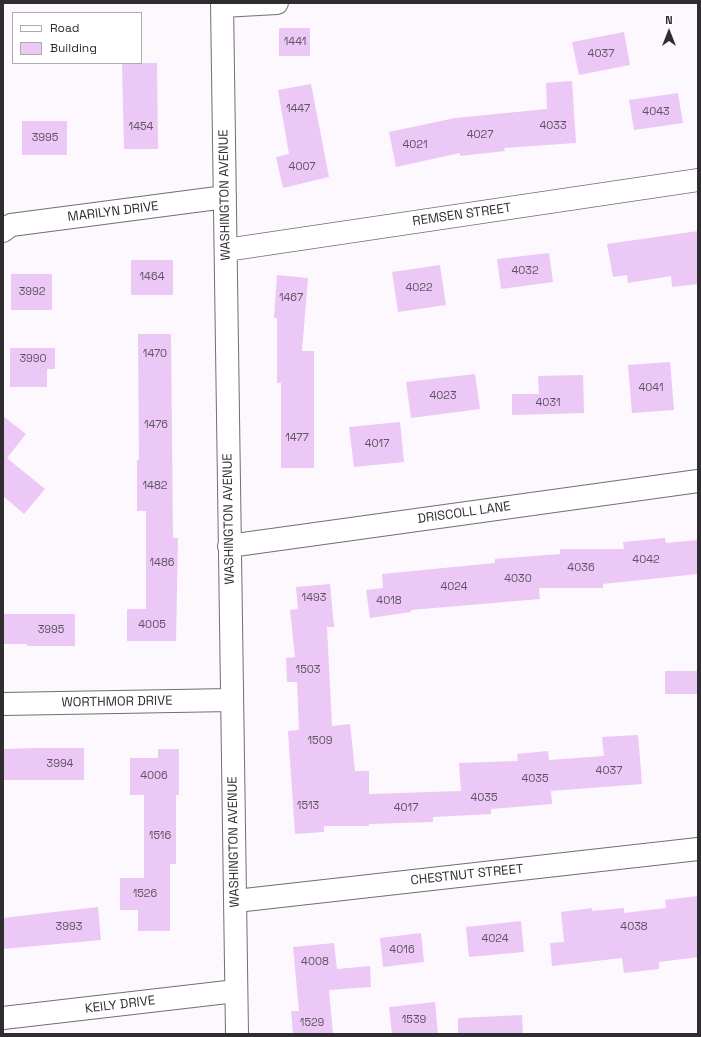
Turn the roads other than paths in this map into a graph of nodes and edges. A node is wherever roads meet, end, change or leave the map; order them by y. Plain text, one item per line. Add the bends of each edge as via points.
1 (277, 3) edge
2 (222, 5) edge
3 (698, 180) edge
4 (225, 197) junction
5 (3, 231) edge
6 (226, 250) junction
7 (698, 481) edge
8 (229, 546) junction
9 (231, 700) junction
10 (3, 704) edge
11 (698, 849) edge
12 (236, 901) junction
13 (236, 991) junction
14 (3, 1018) edge
15 (237, 1034) edge

1 - 2 street
2 - 4 street, WASHINGTON AVENUE
3 - 6 street, REMSEN STREET
4 - 5 street, MARILYN DRIVE via 11,225
4 - 6 street, WASHINGTON AVENUE
6 - 8 street, WASHINGTON AVENUE
7 - 8 street, DRISCOLL LANE
8 - 9 street, WASHINGTON AVENUE
9 - 10 street, WORTHMOR DRIVE
9 - 12 street, WASHINGTON AVENUE
11 - 12 street, CHESTNUT STREET
12 - 13 street, WASHINGTON AVENUE
13 - 14 street, KEILY DRIVE
13 - 15 street, WASHINGTON AVENUE

